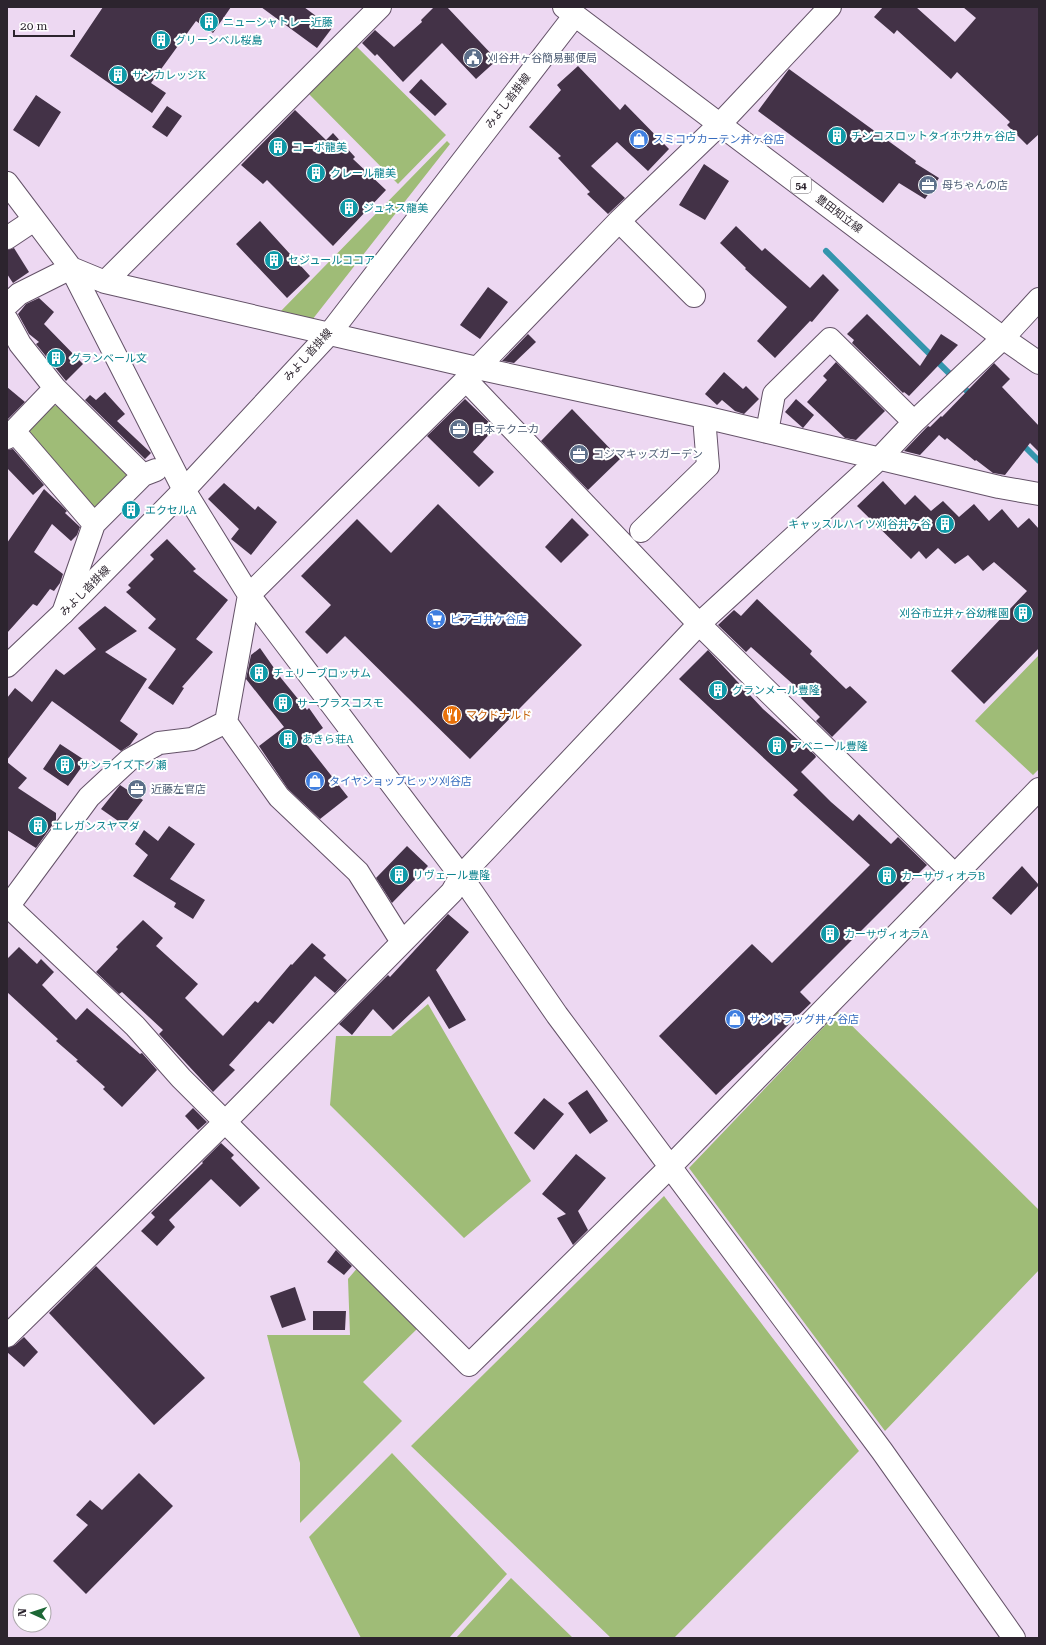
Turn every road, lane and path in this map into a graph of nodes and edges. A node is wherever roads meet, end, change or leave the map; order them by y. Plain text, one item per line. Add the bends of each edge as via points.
1 (380, 7) edge
2 (830, 7) edge
3 (569, 11) edge
4 (720, 124) junction
5 (7, 183) edge
6 (34, 220) junction
7 (619, 221) junction
8 (7, 238) edge
9 (71, 268) junction
10 (105, 282) junction
11 (694, 296) dead end
12 (1039, 298) edge
13 (7, 305) edge
14 (7, 320) edge
15 (330, 333) junction
16 (1002, 338) junction
17 (1039, 363) edge
18 (471, 374) junction
19 (55, 388) junction
20 (704, 417) junction
21 (914, 422) junction
22 (767, 432) junction
23 (11, 434) edge
24 (880, 458) junction
25 (170, 464) junction
26 (144, 475) junction
27 (184, 490) junction
28 (1039, 494) edge
29 (94, 524) junction
30 (641, 531) dead end
31 (249, 595) junction
32 (63, 613) junction
33 (699, 624) junction
34 (7, 666) edge
35 (226, 722) junction
36 (1039, 789) edge
37 (954, 874) junction
38 (461, 876) junction
39 (8, 906) edge
40 (402, 942) junction
41 (226, 1122) junction
42 (670, 1167) junction
43 (7, 1336) edge
44 (1014, 1638) edge

1 - 10 street
2 - 4 street
3 - 4 street, 豊田知立線 / 54
3 - 15 street, みよし沓掛線
4 - 7 street
4 - 16 street, 豊田知立線 / 54
5 - 6 street
6 - 8 street
6 - 9 street
7 - 11 street
7 - 18 street
9 - 10 street
9 - 13 street via 19,294
9 - 25 street
10 - 15 street
12 - 16 street
14 - 19 street via 20,344
15 - 18 street
15 - 27 street, みよし沓掛線
16 - 17 street, 豊田知立線 / 54
16 - 21 street
18 - 20 street
18 - 31 street
18 - 33 street
19 - 23 street
19 - 26 street
20 - 22 street
20 - 30 street via 708,466
21 - 22 street via 830,339 774,394
21 - 24 street
22 - 24 street
23 - 29 street via 57,479
24 - 28 street via 999,487
24 - 33 street
25 - 26 street
25 - 27 street
26 - 29 street
27 - 31 street
27 - 32 street, みよし沓掛線
29 - 32 street
31 - 35 street
31 - 38 street
32 - 34 street, みよし沓掛線
33 - 37 street
33 - 38 street
35 - 39 street via 192,739 159,743 129,760 89,797
35 - 40 street via 279,797 358,872
36 - 37 street
37 - 42 street
38 - 40 street via 452,892
38 - 42 street via 557,1015
39 - 41 street via 135,1026 181,1078
40 - 41 street
41 - 42 street via 469,1364
41 - 43 street
42 - 44 street via 882,1451

